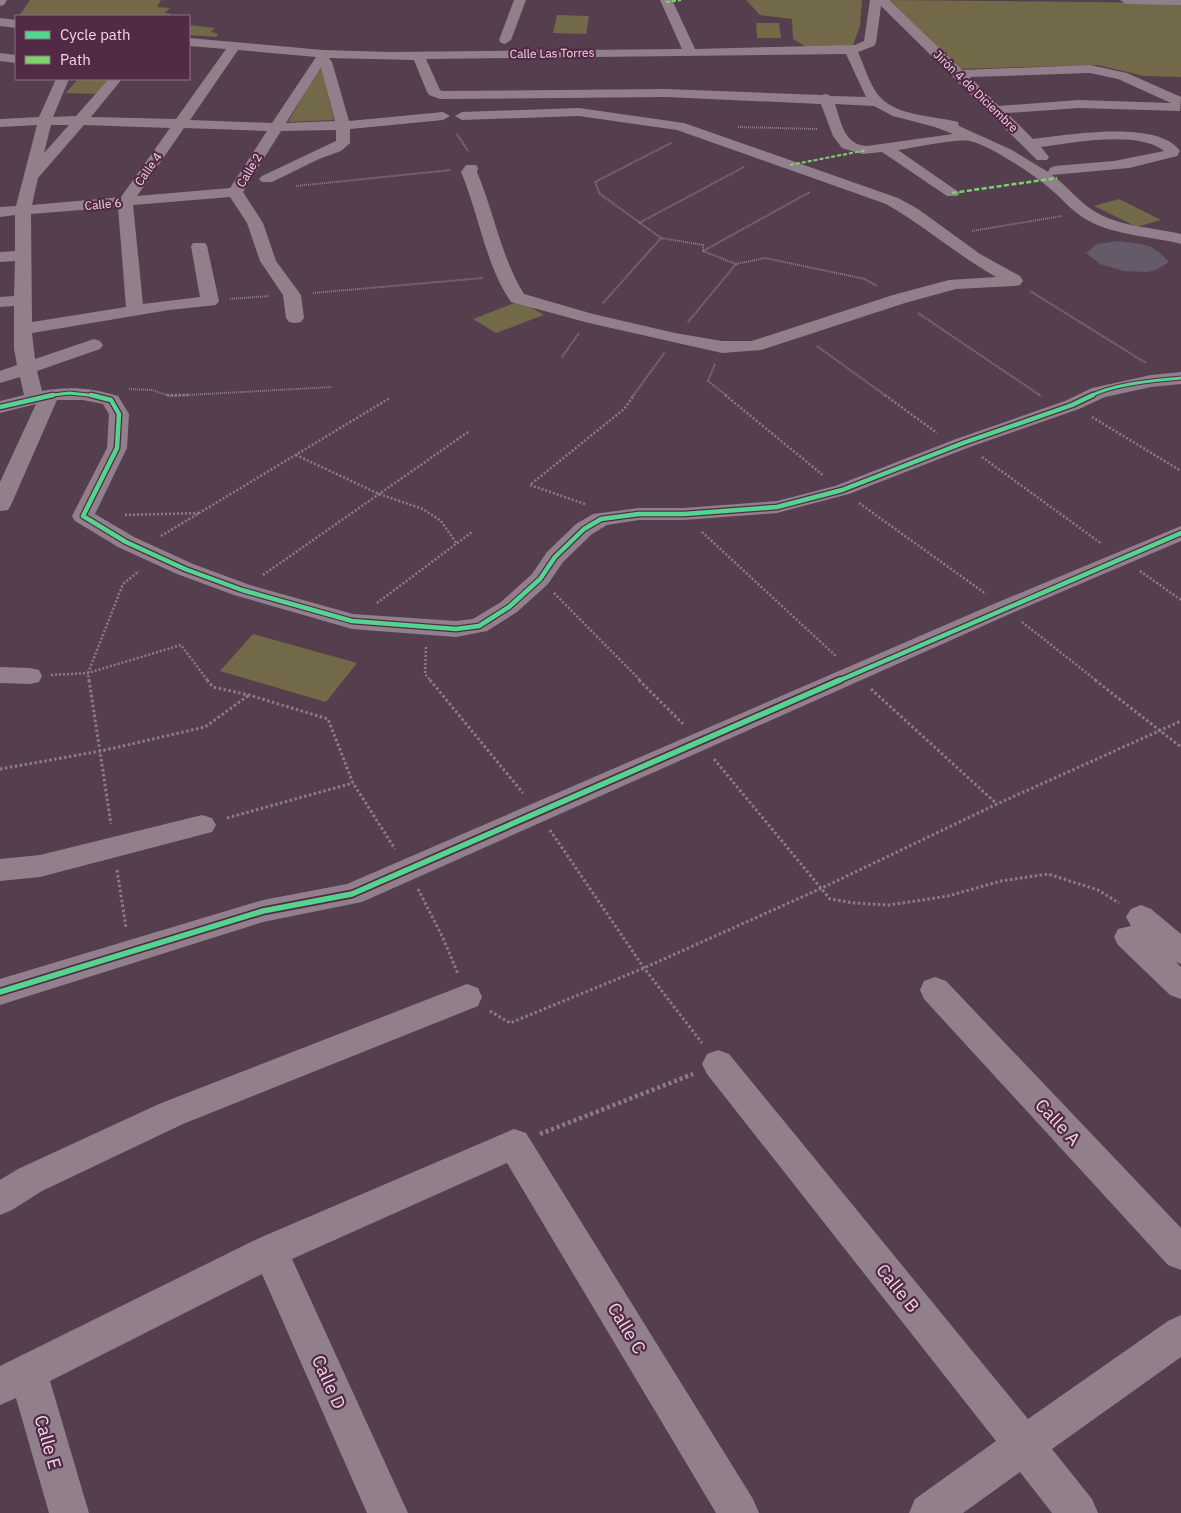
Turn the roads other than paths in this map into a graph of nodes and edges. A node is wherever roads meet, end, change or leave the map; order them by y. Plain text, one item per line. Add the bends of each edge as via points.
1 (520, 0) edge
2 (666, 0) edge
3 (876, 0) edge
4 (882, 0) edge
5 (1126, 0) edge
6 (1156, 0) edge
7 (1181, 0) edge
8 (0, 22) edge
9 (15, 24) edge
10 (505, 40) junction
11 (190, 42) edge
12 (236, 46) junction
13 (850, 50) junction
14 (651, 52) junction
15 (690, 52) junction
16 (558, 53) junction
17 (452, 54) junction
18 (418, 55) junction
19 (322, 56) junction
20 (0, 57) edge
21 (15, 59) edge
22 (15, 66) edge
23 (0, 67) edge
24 (957, 74) junction
25 (62, 80) edge
26 (115, 80) edge
27 (666, 93) junction
28 (826, 98) junction
29 (878, 102) junction
30 (1181, 102) edge
31 (1181, 107) edge
32 (443, 116) dead end
33 (462, 116) dead end
34 (625, 119) junction
35 (45, 120) junction
36 (81, 120) junction
37 (996, 120) junction
38 (935, 122) junction
39 (0, 123) edge
40 (178, 125) junction
41 (343, 126) junction
42 (679, 126) junction
43 (275, 127) junction
44 (474, 127) dead end
45 (971, 135) junction
46 (1030, 144) junction
47 (885, 148) junction
48 (471, 168) road end
49 (1055, 171) junction
50 (31, 176) junction
51 (267, 179) dead end
52 (1060, 188) junction
53 (236, 192) junction
54 (952, 193) dead end
55 (125, 202) junction
56 (23, 210) junction
57 (0, 212) edge
58 (1181, 239) edge
59 (199, 246) dead end
60 (24, 255) junction
61 (0, 257) edge
62 (24, 300) junction
63 (0, 302) edge
64 (135, 312) junction
65 (295, 318) dead end
66 (24, 329) junction
67 (94, 345) dead end
68 (27, 368) junction
69 (0, 377) edge
70 (1176, 379) edge
71 (42, 397) junction
72 (0, 407) edge
73 (0, 505) edge
74 (1181, 533) edge
75 (0, 675) edge
76 (30, 676) road end
77 (202, 825) road end
78 (0, 870) edge
79 (1181, 952) edge
80 (1181, 986) edge
81 (935, 990) dead end
82 (0, 992) edge
83 (467, 997) road end
84 (718, 1064) road end
85 (0, 1199) edge
86 (270, 1251) junction
87 (1181, 1252) edge
88 (1181, 1334) edge
89 (14, 1379) edge
90 (1025, 1445) junction
91 (68, 1513) edge
92 (388, 1513) edge
93 (739, 1513) edge
94 (929, 1513) edge
95 (1078, 1513) edge

1 - 10 street
2 - 15 street
3 - 13 street, Calle Las Torres via 870,43
4 - 24 street, Jirón 4 de Diciembre
5 - 6 street
6 - 7 street
8 - 9 street
10 - 16 street
10 - 17 street
11 - 12 street, Calle Las Torres
12 - 19 street, Calle Las Torres
12 - 40 street, Calle 4
13 - 15 street, Calle Las Torres
13 - 29 street
14 - 15 street, Calle Las Torres
14 - 16 street, Calle Las Torres
14 - 27 street
16 - 17 street, Calle Las Torres
17 - 18 street, Calle Las Torres
18 - 19 street, Calle Las Torres
18 - 27 street via 434,92 440,94
19 - 41 street
19 - 43 street, Calle 2
20 - 21 street
22 - 23 street
24 - 30 street via 1090,69 1122,76
24 - 37 street, Jirón 4 de Diciembre
25 - 35 street
26 - 36 street
27 - 28 street
27 - 42 street
28 - 29 street
28 - 47 street via 845,144 867,150
29 - 38 street via 891,110
31 - 37 street via 1079,104
32 - 41 street
33 - 34 street via 579,112
34 - 42 street
34 - 44 street
35 - 36 street
35 - 39 street
35 - 50 street
36 - 40 street
36 - 50 street
37 - 38 street via 972,127
37 - 46 street, Jirón 4 de Diciembre
38 - 45 street
40 - 43 street
40 - 55 street, Calle 4
41 - 43 street
41 - 51 street via 341,146
42 - 48 street via 892,201 1014,281 955,284 754,346 722,347 675,338 517,298 504,276 469,172
43 - 53 street, Calle 2
45 - 47 street
45 - 52 street via 1037,171
46 - 49 street, Jirón 4 de Diciembre
46 - 49 street via 1132,135 1159,141 1173,151 1157,158 1114,167
47 - 54 street
49 - 52 street, Jirón 4 de Diciembre
50 - 56 street
52 - 58 street via 1087,212 1107,224
53 - 55 street, Calle 6
53 - 65 street, Calle 2 via 255,223 268,261 292,295
55 - 56 street, Calle 6
55 - 64 street, Calle 4
56 - 57 street, Calle 6
56 - 60 street
59 - 64 street via 210,301
60 - 61 street
60 - 62 street
62 - 63 street
62 - 66 street
64 - 66 street
66 - 68 street via 15,350
67 - 68 street
68 - 69 street
68 - 71 street
70 - 71 street via 1099,392 842,490 777,507 601,519 584,529 555,557 540,579 509,607 479,626 456,629 352,621 242,590 150,553 83,516 117,448 119,414 111,400 96,394 76,392
71 - 72 street
71 - 73 street
74 - 82 street via 352,894 263,911
75 - 76 street
77 - 78 street via 40,866
79 - 80 street via 1135,927
81 - 87 street, Calle A
83 - 85 street via 171,1114 30,1180
84 - 90 street, Calle B
86 - 89 street
86 - 92 street, Calle D
86 - 93 street, Calle C via 514,1144
88 - 90 street
89 - 91 street, Calle E
90 - 94 street
90 - 95 street, Calle B

